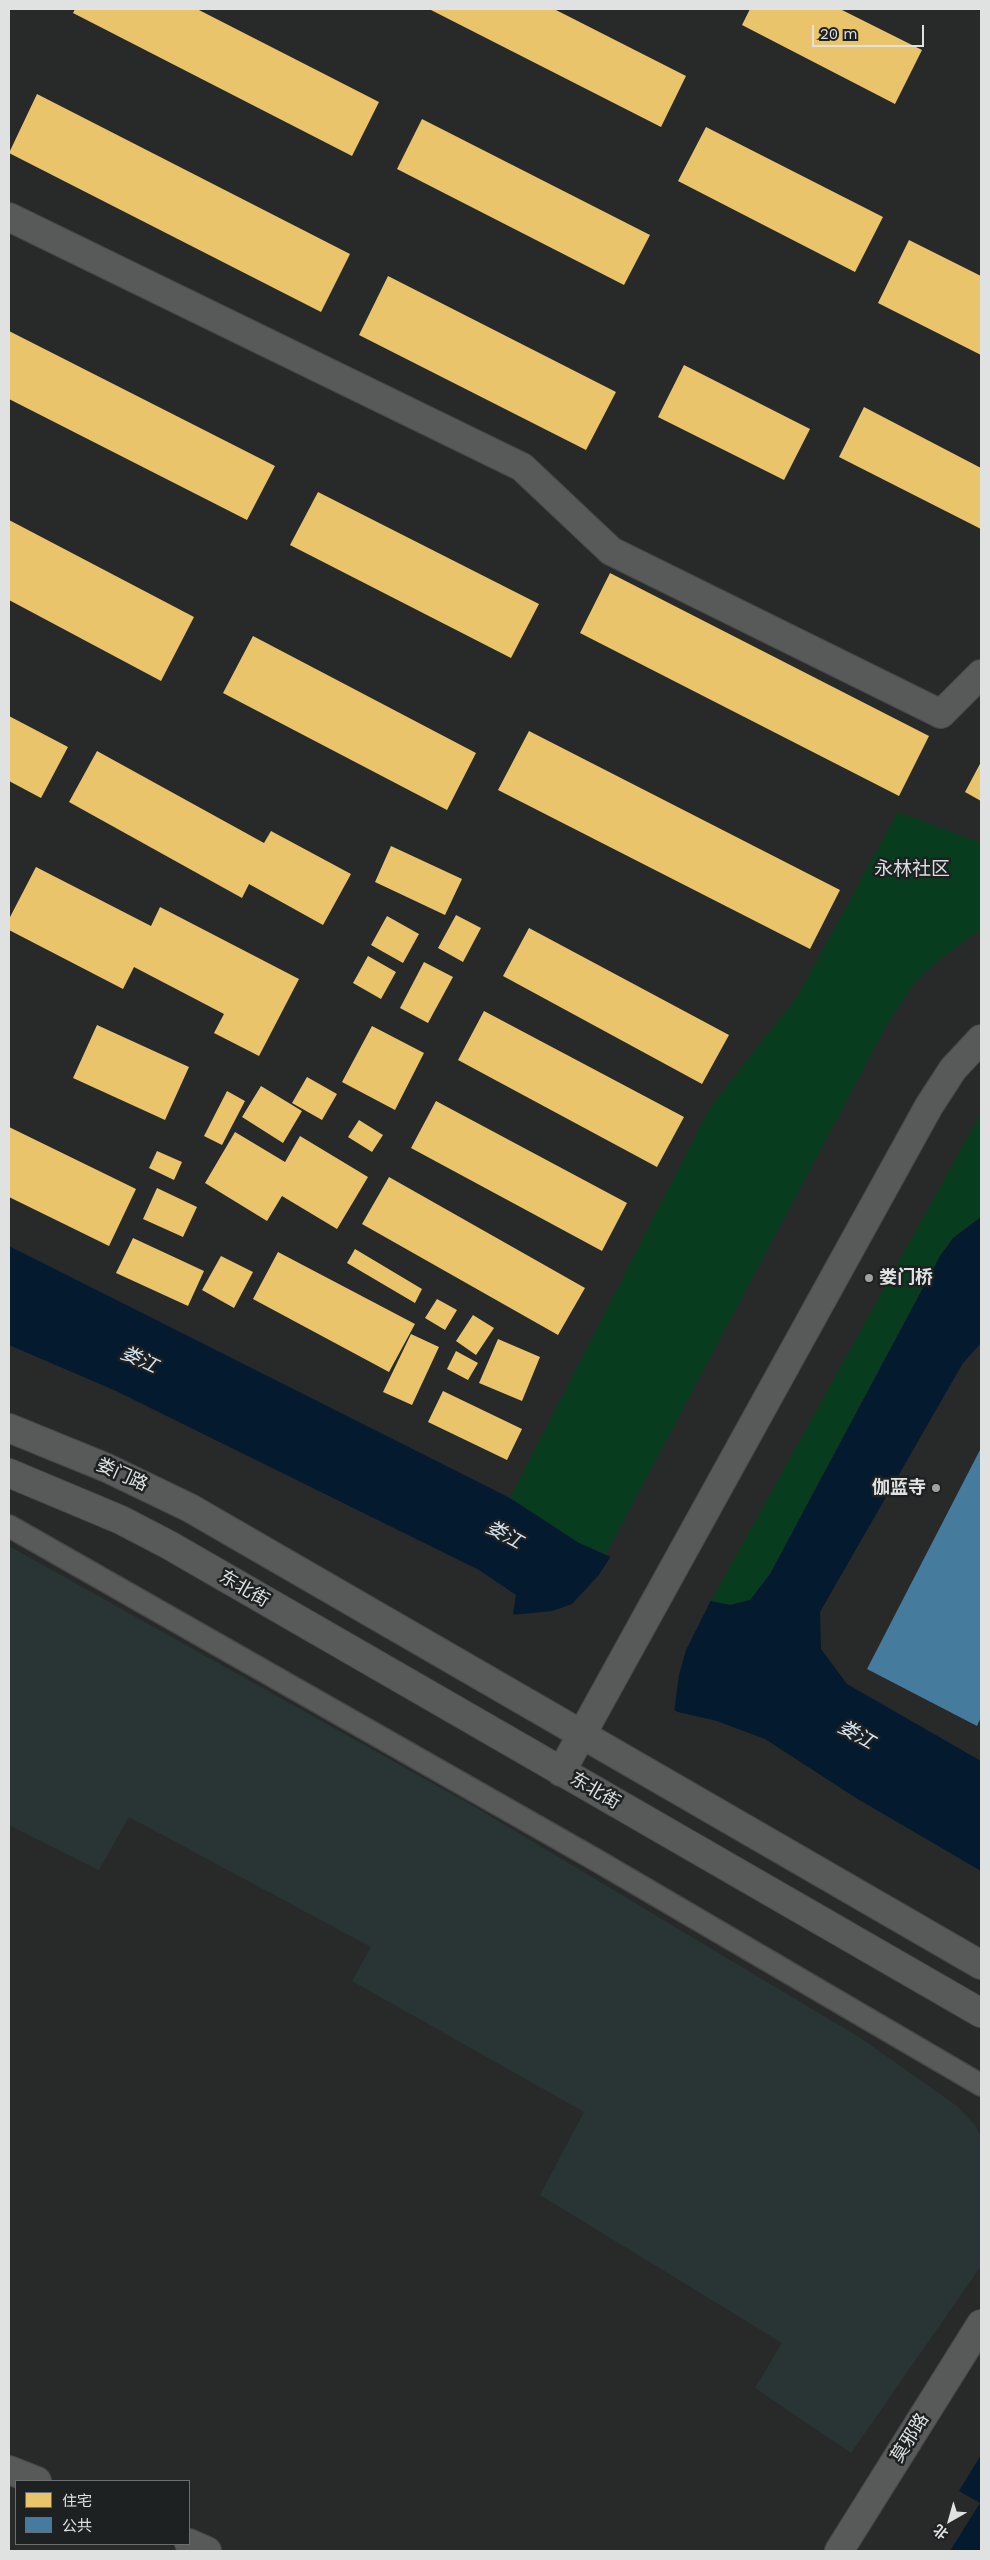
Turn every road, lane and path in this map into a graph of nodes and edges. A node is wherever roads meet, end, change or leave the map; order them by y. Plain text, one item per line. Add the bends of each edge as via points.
1 (9, 217) edge
2 (981, 674) edge
3 (981, 1039) edge
4 (9, 1428) edge
5 (9, 1473) edge
6 (9, 1526) edge
7 (582, 1735) junction
8 (561, 1772) junction
9 (981, 1965) edge
10 (981, 2013) edge
11 (981, 2085) edge
12 (981, 2324) edge
13 (9, 2470) edge
14 (34, 2480) edge
15 (190, 2543) edge
16 (207, 2551) edge
17 (839, 2551) edge

1 - 2 main road via 522,468 611,551 941,714
3 - 7 main road via 953,1069 929,1106
4 - 7 main road, 娄门路 via 138,1482 190,1508
5 - 8 main road, 东北街 via 121,1520 169,1545
6 - 11 lane
7 - 8 main road
7 - 9 main road
8 - 10 main road, 东北街
12 - 17 main road, 莫邪路
13 - 14 main road
15 - 16 main road

